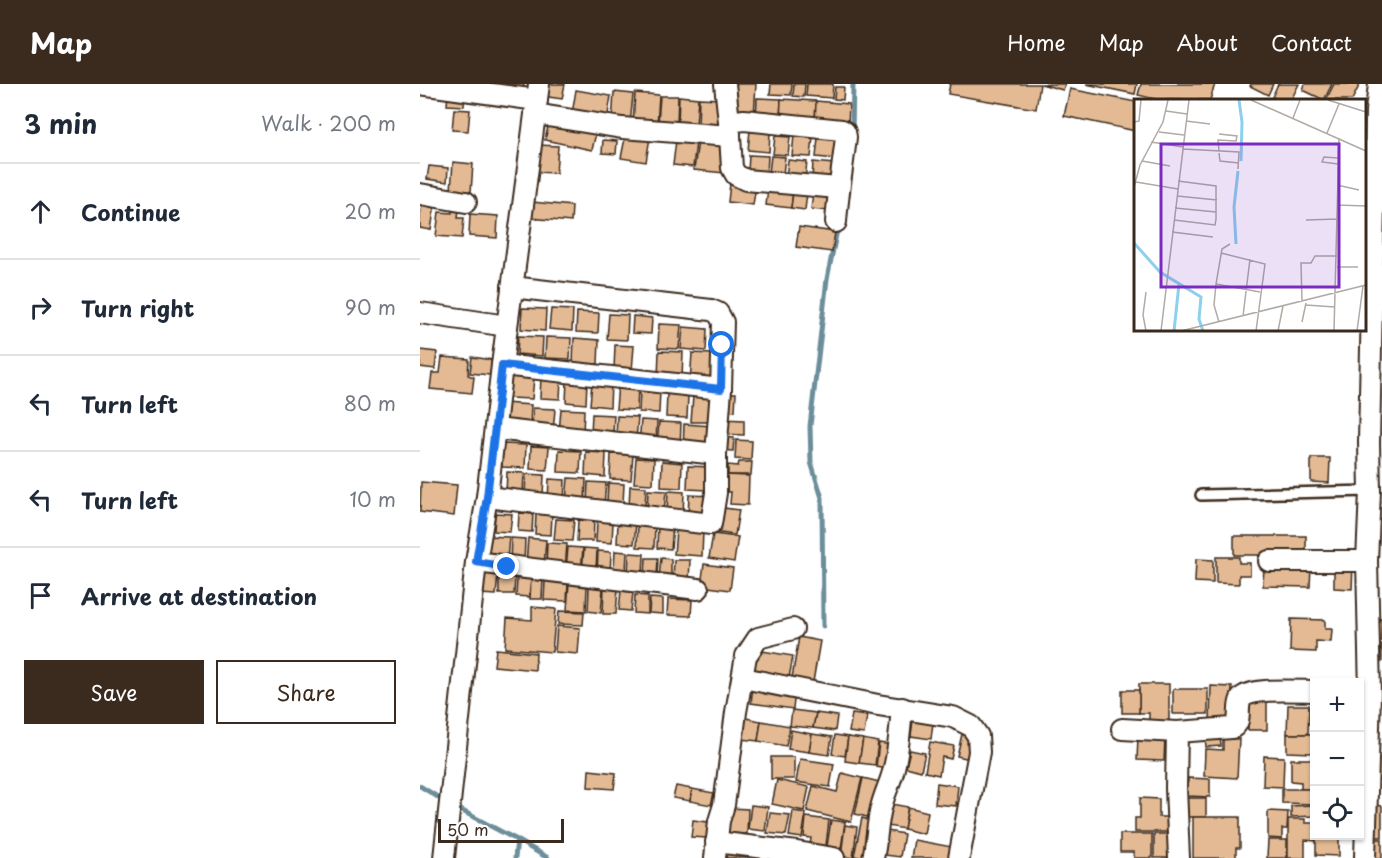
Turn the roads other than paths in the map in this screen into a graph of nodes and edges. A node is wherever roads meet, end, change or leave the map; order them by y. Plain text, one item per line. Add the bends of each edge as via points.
1 (420, 84) edge
2 (725, 84) edge
3 (1379, 84) edge
4 (537, 100) edge
5 (730, 129) junction
6 (1370, 160) edge
7 (838, 188) junction
8 (1370, 192) edge
9 (420, 194) edge
10 (466, 202) dead end
11 (836, 222) dead end
12 (512, 287) junction
13 (1377, 308) edge
14 (420, 313) edge
15 (507, 326) junction
16 (502, 365) junction
17 (721, 389) junction
18 (1376, 415) edge
19 (495, 429) junction
20 (716, 454) junction
21 (1370, 491) junction
22 (1201, 495) dead end
23 (487, 497) junction
24 (1269, 561) dead end
25 (1367, 561) junction
26 (476, 562) junction
27 (698, 589) dead end
28 (793, 629) dead end
29 (743, 678) junction
30 (1310, 692) edge
31 (1364, 694) edge
32 (902, 708) junction
33 (1122, 729) dead end
34 (1177, 732) junction
35 (1375, 752) edge
36 (716, 850) edge
37 (444, 858) edge
38 (834, 858) edge
39 (873, 858) edge
40 (959, 858) edge
41 (1179, 858) edge
42 (1365, 858) edge

1 - 4 street
2 - 5 street
3 - 6 street
4 - 5 street via 622,128
4 - 12 street
5 - 7 street via 732,168 736,175 746,180
5 - 7 street via 744,120 842,130 846,136
6 - 8 street
7 - 11 street
8 - 13 street
9 - 10 street
12 - 15 street
12 - 17 street via 718,313 723,322
13 - 18 street
14 - 15 street
15 - 16 street
16 - 17 street
16 - 19 street
17 - 20 street
18 - 21 street via 1369,443
19 - 20 street
19 - 23 street
20 - 23 street via 711,524
21 - 22 lane
21 - 25 street
23 - 26 street
24 - 25 street
25 - 31 street
26 - 27 street
26 - 37 street
28 - 29 street via 758,638 746,656
29 - 32 street
29 - 36 street
30 - 34 street via 1244,695 1236,726
31 - 35 street
32 - 39 street via 894,771 881,808
32 - 40 street via 953,717 971,726 978,736 979,752
33 - 34 street
34 - 41 street
35 - 42 street
36 - 38 street via 797,852

